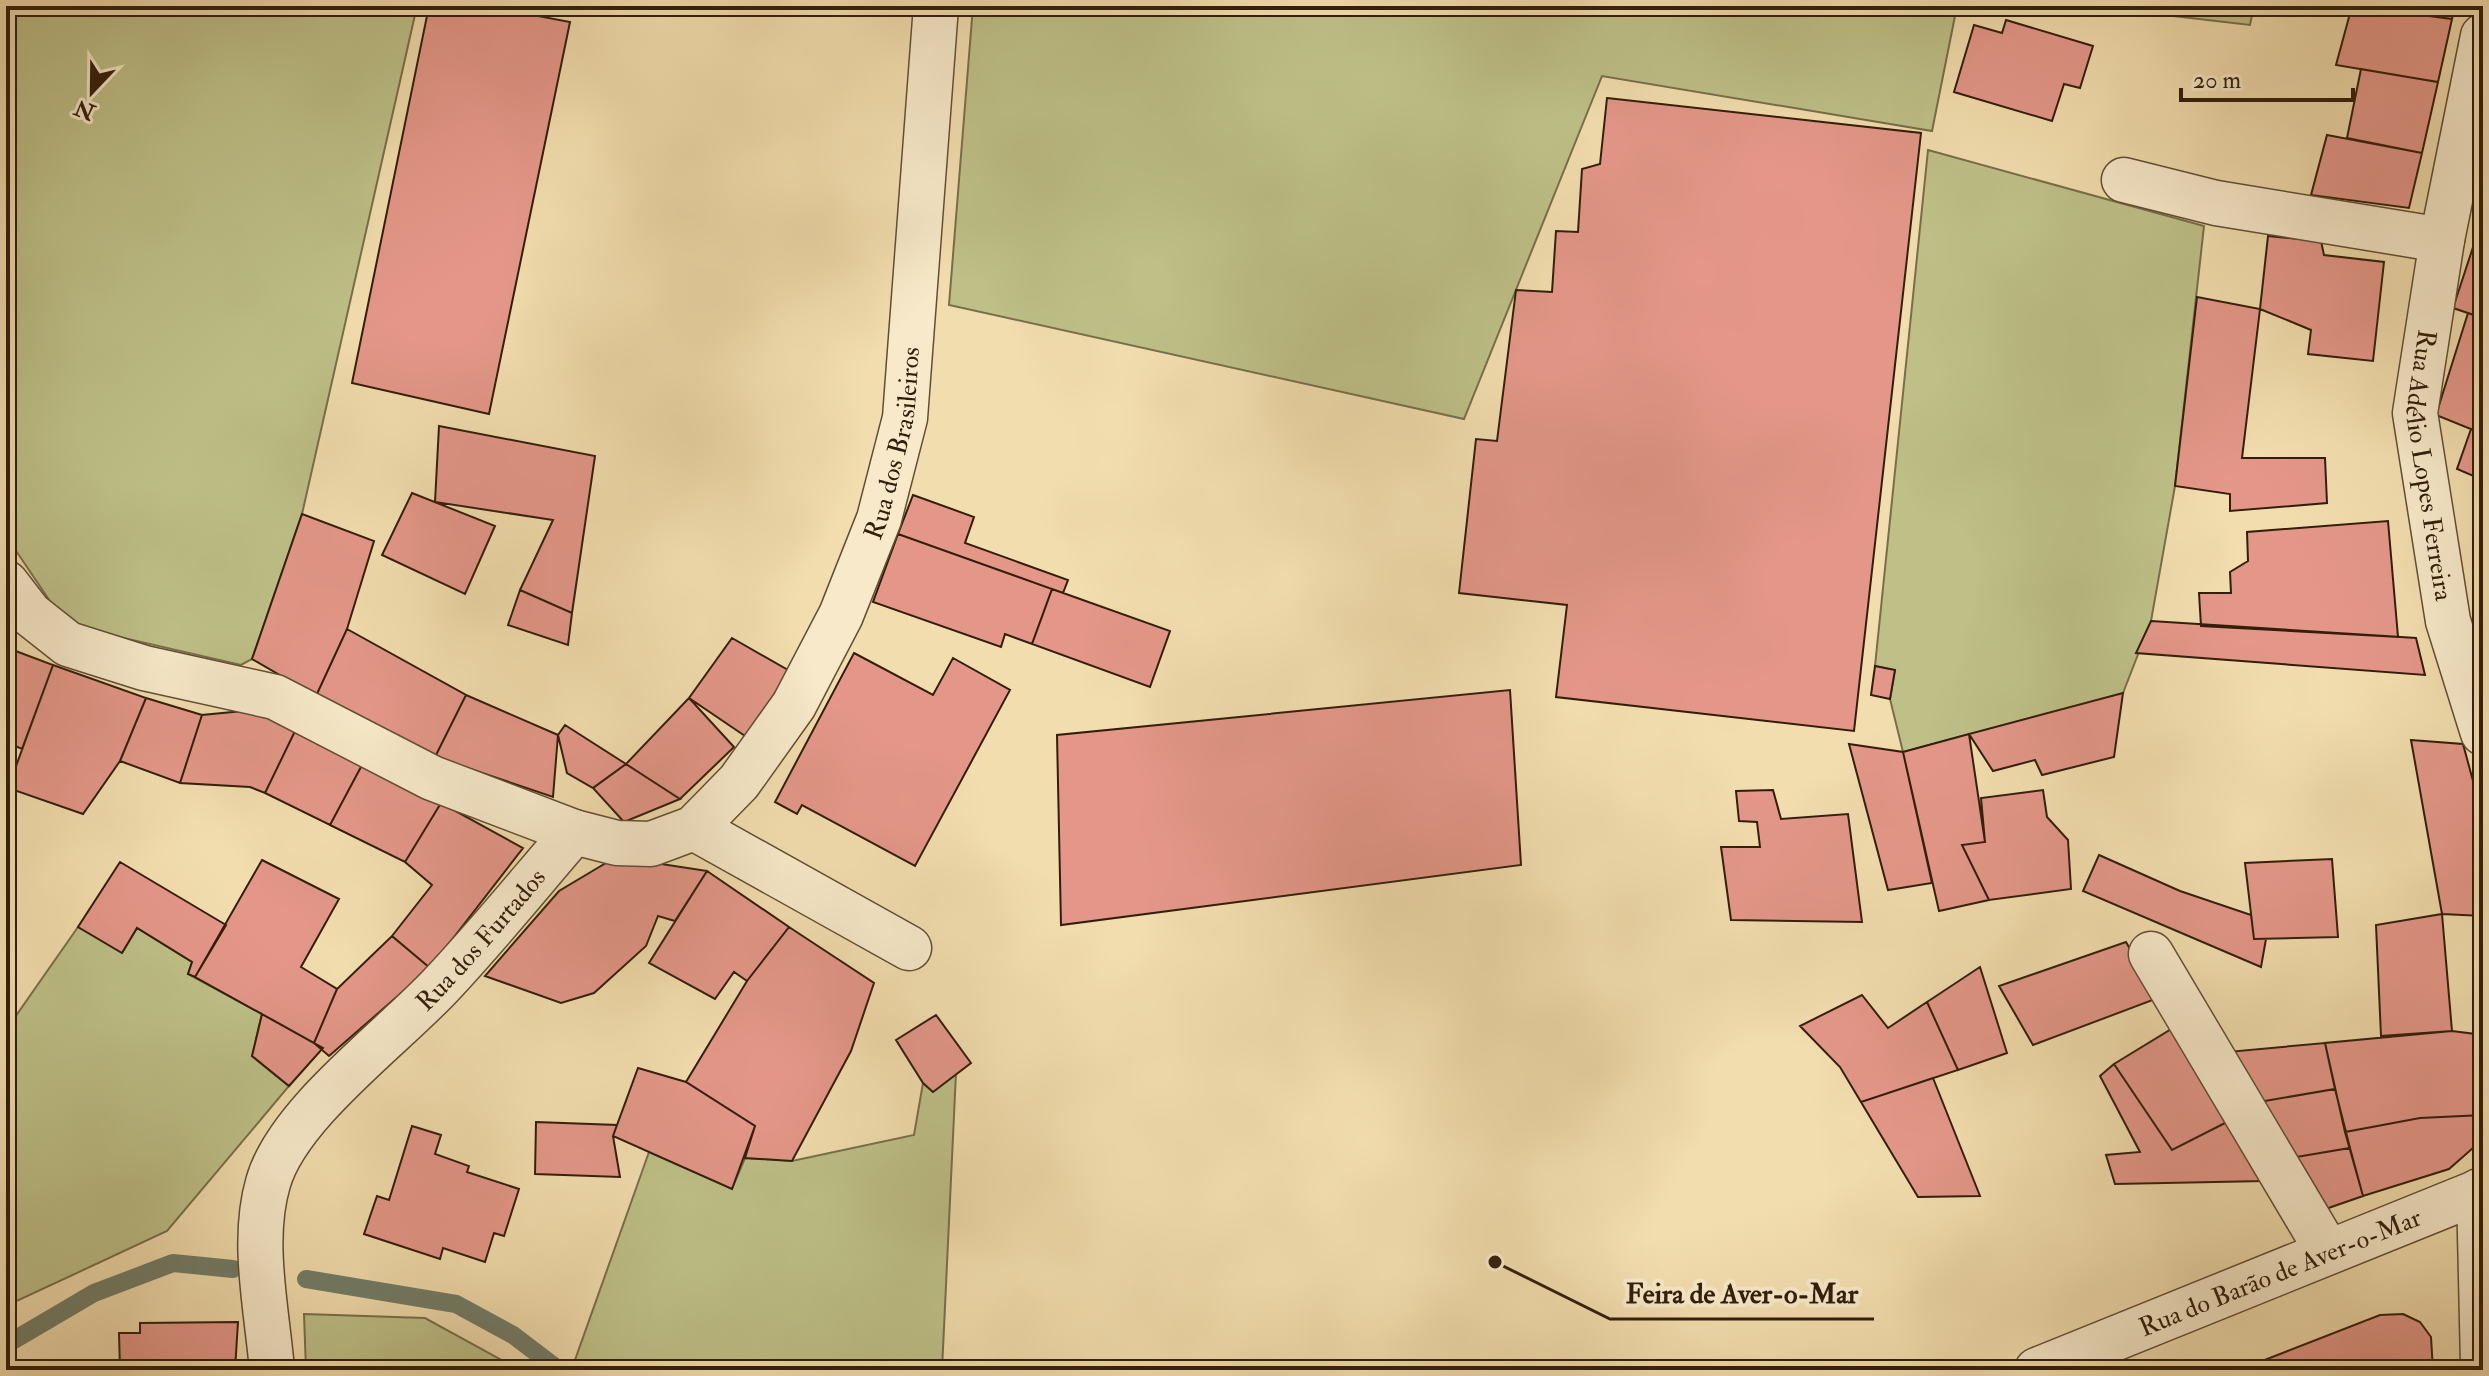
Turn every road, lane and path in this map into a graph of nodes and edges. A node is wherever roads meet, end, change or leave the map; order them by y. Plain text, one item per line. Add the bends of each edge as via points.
1 (936, 6) edge
2 (2483, 36) edge
3 (2124, 180) dead end
4 (2442, 240) junction
5 (6, 583) edge
6 (2483, 733) edge
7 (694, 828) junction
8 (574, 832) junction
9 (909, 948) dead end
10 (2151, 954) dead end
11 (2481, 1190) edge
12 (2328, 1252) junction
13 (2483, 1364) edge
14 (272, 1370) edge
15 (2037, 1370) edge

1 - 7 street, Rua dos Brasileiros via 905,418 879,519 841,615 794,705 739,782
2 - 4 street, Rua Adélio Lopes Ferreira
3 - 4 street via 2216,203
4 - 6 street, Rua Adélio Lopes Ferreira via 2415,413 2448,621
5 - 8 street via 30,614 68,644 144,668 275,697 432,778
7 - 8 street via 651,844 617,843
7 - 9 street
8 - 14 street, Rua dos Furtados via 442,984 283,1147 268,1182 260,1223
10 - 12 street
11 - 12 street, Rua do Barão de Aver-o-Mar
11 - 13 street
12 - 15 street, Rua do Barão de Aver-o-Mar

